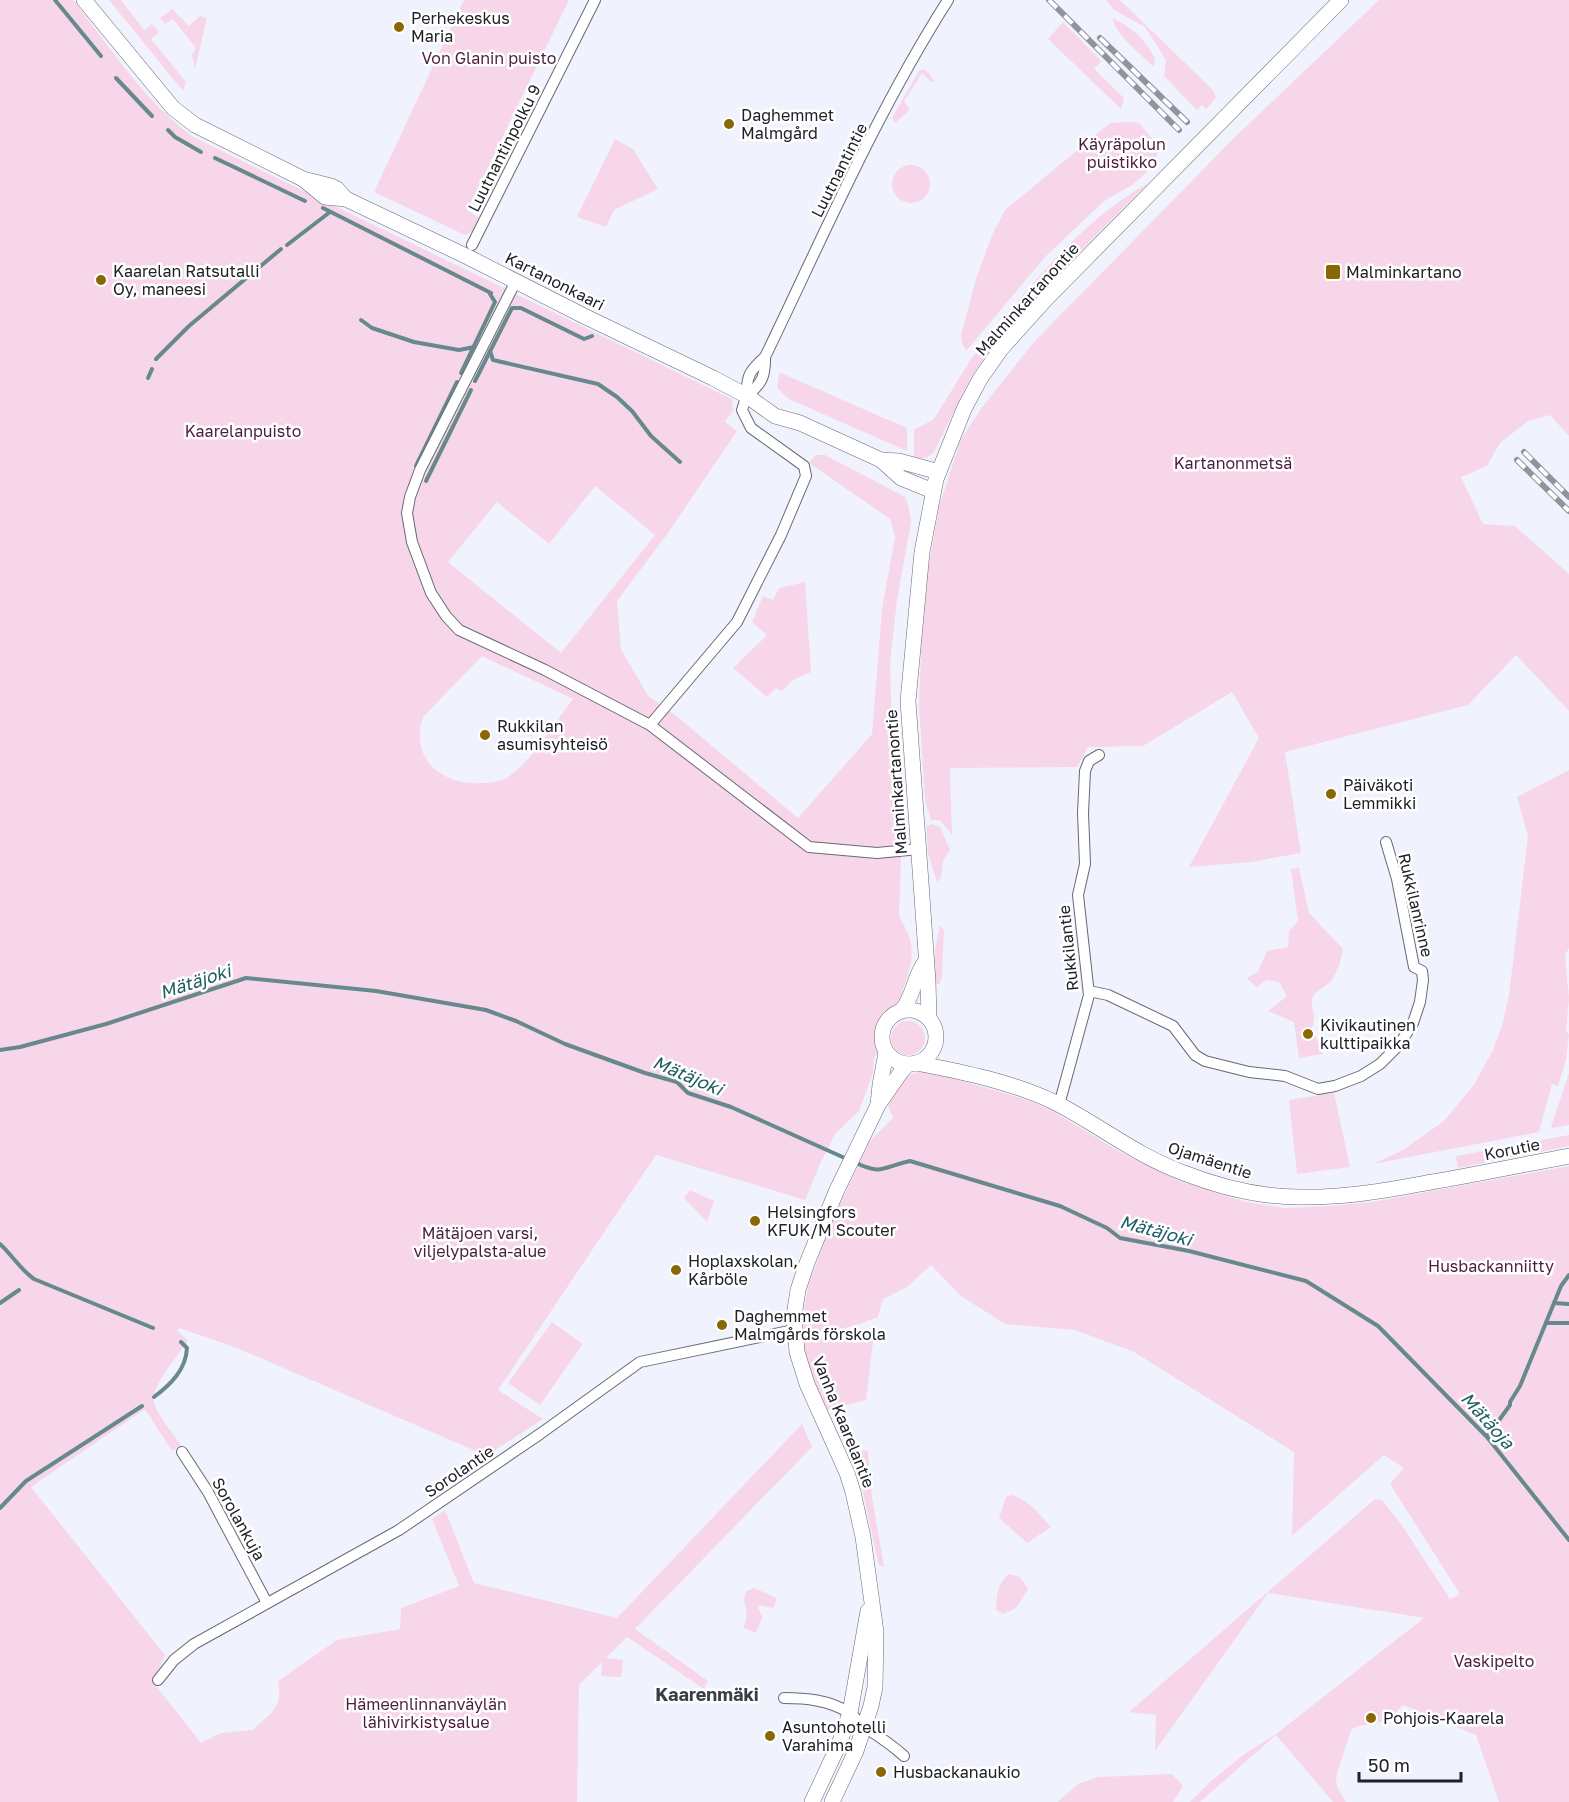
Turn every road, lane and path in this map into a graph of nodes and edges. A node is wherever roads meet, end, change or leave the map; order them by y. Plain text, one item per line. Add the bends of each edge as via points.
1 (84, 0) edge
2 (595, 0) edge
3 (948, 0) edge
4 (1341, 0) edge
5 (472, 245) dead end
6 (516, 281) junction
7 (747, 396) junction
8 (881, 460) junction
9 (939, 472) junction
10 (933, 491) junction
11 (650, 725) junction
12 (1099, 754) dead end
13 (1386, 842) dead end
14 (919, 849) junction
15 (926, 961) junction
16 (1089, 991) junction
17 (902, 1010) junction
18 (929, 1019) junction
19 (935, 1043) junction
20 (886, 1053) junction
21 (912, 1064) junction
22 (964, 1074) junction
23 (878, 1105) junction
24 (1059, 1105) junction
25 (1569, 1156) edge
26 (1462, 1177) joint
27 (794, 1330) junction
28 (182, 1452) dead end
29 (870, 1599) junction
30 (267, 1603) junction
31 (158, 1680) dead end
32 (783, 1698) dead end
33 (850, 1713) junction
34 (865, 1727) junction
35 (904, 1756) dead end
36 (812, 1802) edge
37 (832, 1802) edge

1 - 6 main road, Kartanonkaari via 162,95 188,120 303,179 325,197 346,199
2 - 5 street, Luutnantinpolku 9
3 - 7 street, Luutnantintie via 871,139 765,357 749,374
4 - 9 main road, Malminkartanontie via 1001,349 964,409
6 - 7 main road, Kartanonkaari
6 - 11 street via 420,470 407,513 412,542 431,593 459,630
7 - 8 main road, Kartanonkaari via 775,416 800,423
7 - 11 street, Luutnantintie via 742,410 750,429 804,466 806,476 737,622
8 - 9 main road, Kartanonkaari
8 - 10 main road, Kartanonkaari via 901,478
9 - 10 main road, Malminkartanontie
10 - 14 main road, Malminkartanontie via 917,591 908,701
11 - 14 street via 809,847 877,853
12 - 16 street, Rukkilantie via 1085,771 1085,864 1078,895
13 - 16 street, Rukkilanrinne via 1414,967 1422,971 1422,991 1413,1023 1399,1045 1380,1064 1360,1076 1318,1089 1285,1076 1228,1068 1195,1055 1173,1026 1108,995
14 - 15 main road, Malminkartanontie
15 - 17 main road, Malminkartanontie
15 - 18 main road, Malminkartanontie
16 - 24 street, Rukkilantie
17 - 18 main road via 920,1012
17 - 20 main road via 889,1018 882,1031
18 - 19 main road via 935,1030
19 - 21 main road via 928,1056
19 - 22 main road, Ojamäentie via 951,1065
20 - 21 main road via 900,1063
20 - 23 main road
21 - 22 main road, Ojamäentie
21 - 23 main road via 901,1072
22 - 24 main road, Ojamäentie via 1032,1093
23 - 27 main road, Vanha Kaarelantie via 807,1263 798,1290
24 - 26 main road, Ojamäentie via 1142,1154 1183,1173 1249,1192 1325,1197
25 - 26 main road, Korutie
27 - 29 main road, Vanha Kaarelantie via 807,1384 853,1492
27 - 30 street, Sorolantie via 640,1362 399,1530
28 - 30 street, Sorolankuja via 208,1492
29 - 33 main road, Vanha Kaarelantie
29 - 34 main road, Vanha Kaarelantie via 876,1632 875,1686
30 - 31 street, Sorolantie via 194,1644
32 - 33 street via 823,1701
33 - 34 street
33 - 36 main road, Vanha Kaarelantie
34 - 35 street
34 - 37 main road, Vanha Kaarelantie

